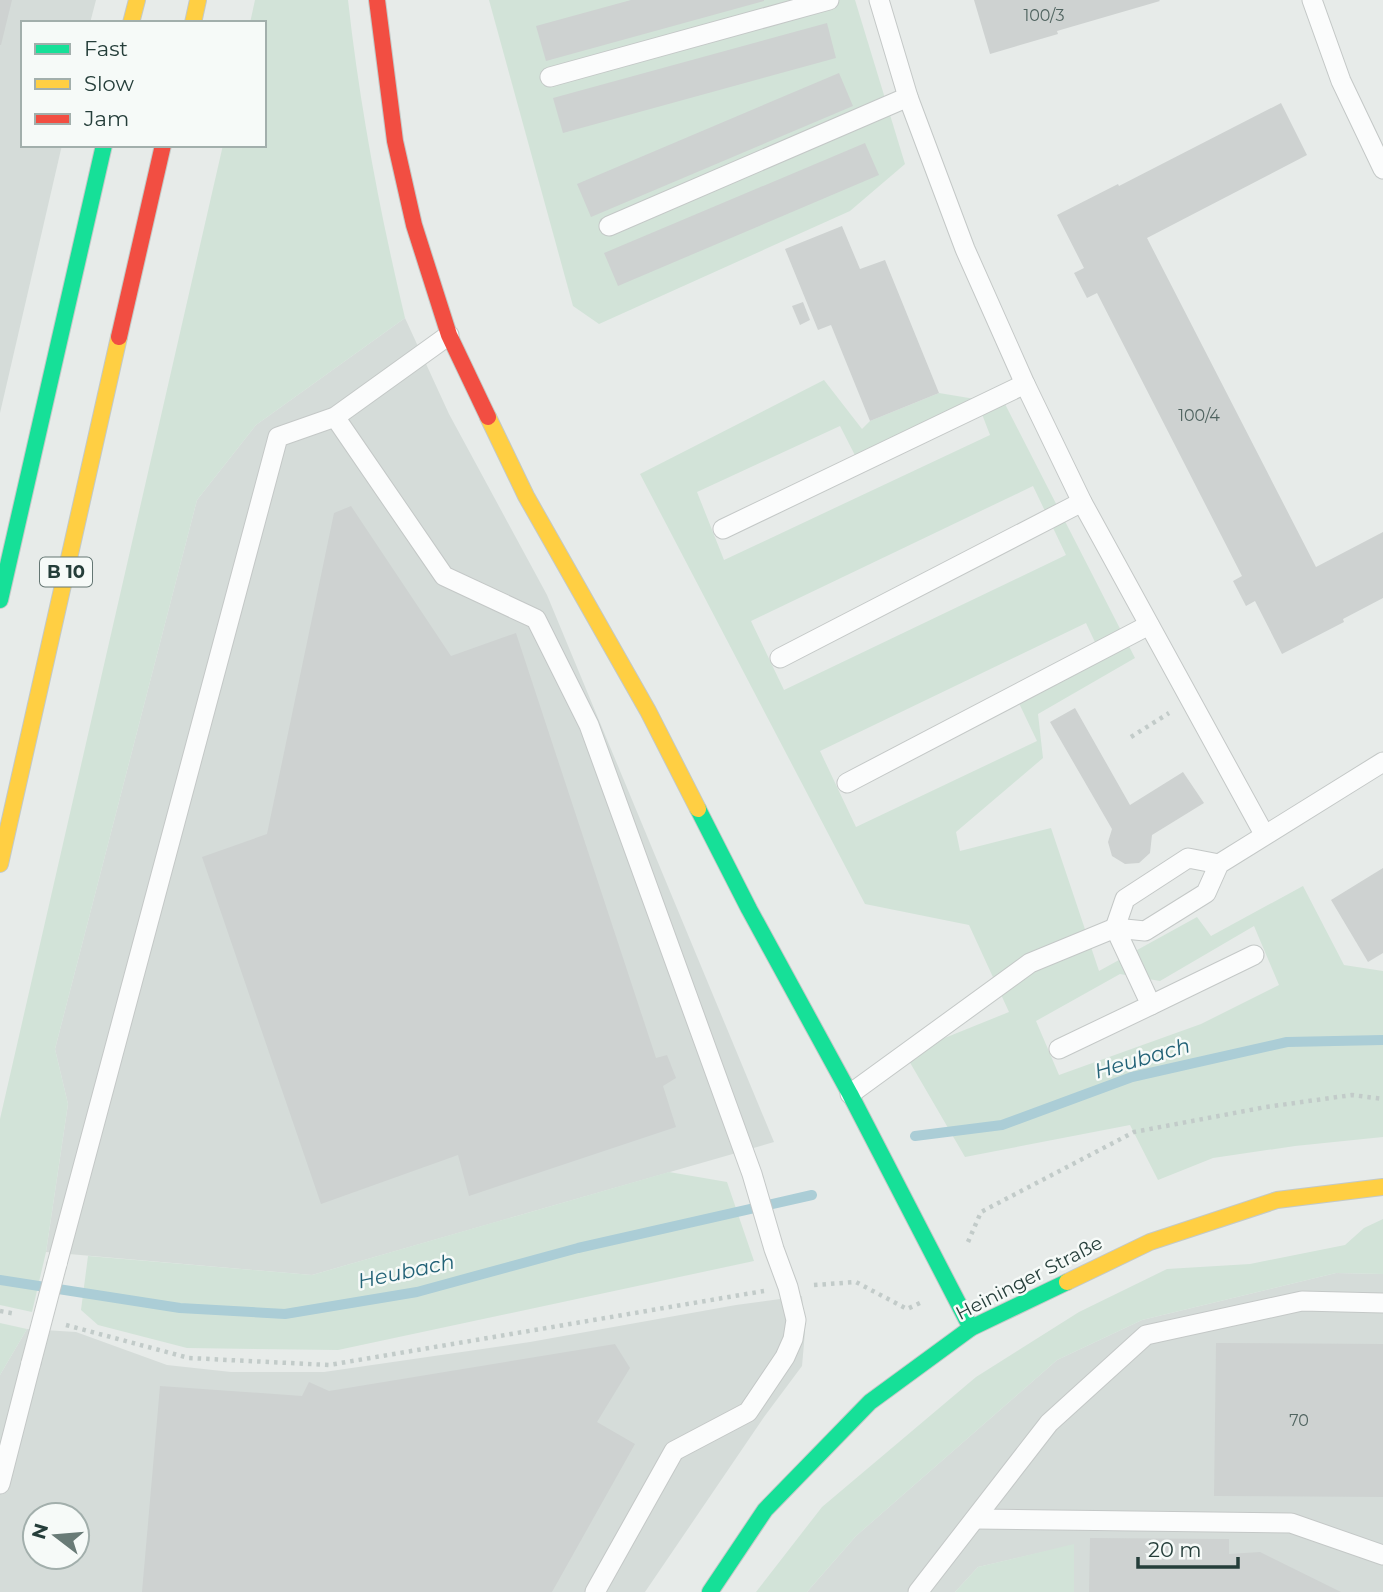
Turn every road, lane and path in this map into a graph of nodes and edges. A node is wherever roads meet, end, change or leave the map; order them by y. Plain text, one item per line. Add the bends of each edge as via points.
1 (137, 0) edge
2 (198, 0) edge
3 (377, 0) edge
4 (829, 0) edge
5 (879, 0) edge
6 (1312, 0) edge
7 (132, 21) edge
8 (193, 21) edge
9 (550, 77) dead end
10 (908, 97) junction
11 (104, 147) edge
12 (163, 147) edge
13 (1383, 169) edge
14 (609, 226) dead end
15 (449, 335) junction
16 (1026, 384) junction
17 (335, 417) junction
18 (1082, 502) junction
19 (723, 529) dead end
20 (0, 600) edge
21 (1149, 625) junction
22 (780, 658) dead end
23 (1190, 699) junction
24 (1131, 737) dead end
25 (1383, 762) edge
26 (847, 783) dead end
27 (1264, 834) junction
28 (0, 864) edge
29 (1219, 864) junction
30 (1115, 928) junction
31 (1254, 955) dead end
32 (1151, 1006) junction
33 (1059, 1049) dead end
34 (850, 1094) junction
35 (1383, 1099) edge
36 (1383, 1187) edge
37 (788, 1287) junction
38 (949, 1287) junction
39 (1383, 1304) edge
40 (0, 1311) edge
41 (29, 1317) dead end
42 (54, 1323) dead end
43 (971, 1328) junction
44 (0, 1484) edge
45 (975, 1519) junction
46 (1383, 1555) edge
47 (595, 1592) edge
48 (710, 1592) edge
49 (918, 1592) edge

1 - 7 main road
2 - 8 main road
3 - 15 main road via 395,141 414,225
4 - 9 lane
5 - 10 lane
6 - 13 lane via 1341,81
10 - 14 lane
10 - 16 lane via 965,249
11 - 20 main road
12 - 28 main road, B 10
15 - 17 lane
15 - 34 main road via 526,496 648,711
16 - 18 lane
16 - 19 lane
17 - 37 lane via 444,576 536,619 589,725 752,1174
17 - 44 lane, bridge via 278,437
18 - 21 lane
18 - 22 lane
21 - 23 lane
21 - 26 lane
23 - 24 path
23 - 27 lane
25 - 27 lane
27 - 29 lane
29 - 30 lane via 1206,893 1145,931
29 - 30 lane via 1188,858 1125,899
30 - 32 lane
30 - 34 lane via 1030,963
31 - 32 lane
32 - 33 lane
34 - 38 main road
35 - 38 path via 1352,1095 1134,1132 981,1212
36 - 43 main road, Heininger Straße via 1277,1200 1150,1242
37 - 38 path via 856,1282 907,1309
37 - 42 path via 329,1365 189,1358
37 - 47 lane via 796,1320 786,1357 747,1412 674,1451
38 - 43 main road
39 - 45 lane via 1302,1301 1146,1335 1049,1423
40 - 41 path
43 - 48 main road, Heininger Straße via 870,1402 765,1510
45 - 46 lane via 1291,1523
45 - 49 lane

